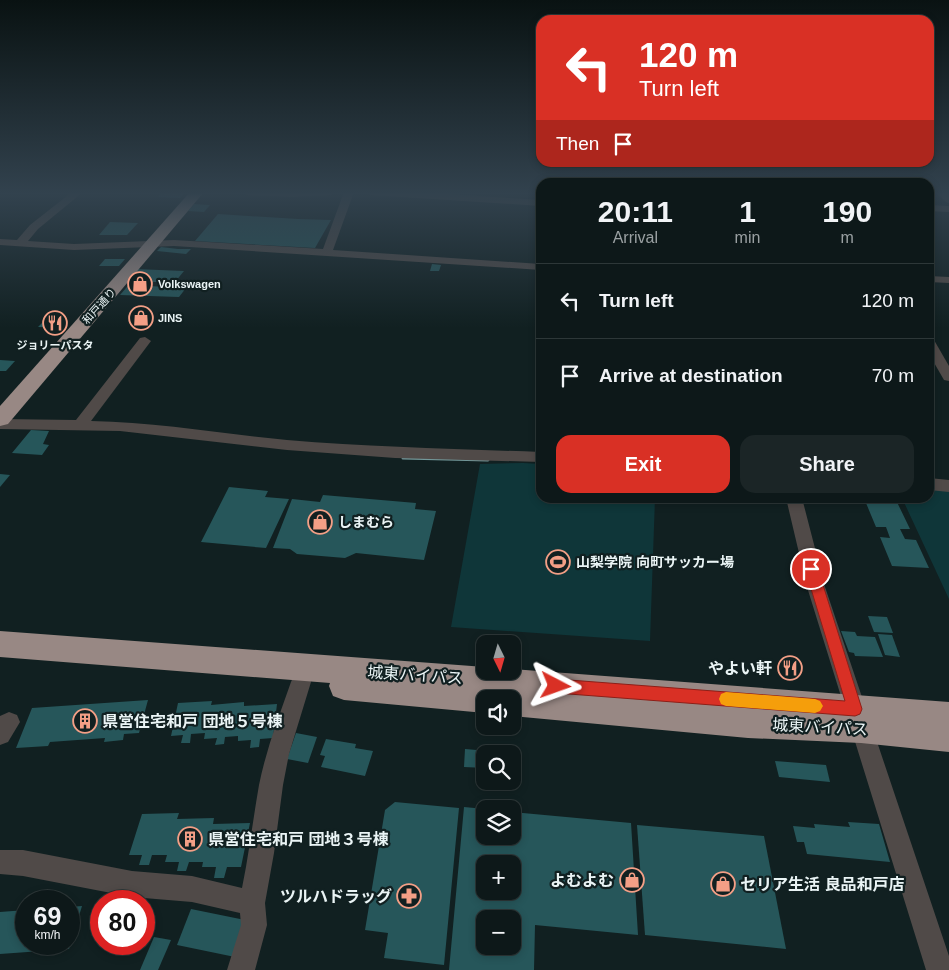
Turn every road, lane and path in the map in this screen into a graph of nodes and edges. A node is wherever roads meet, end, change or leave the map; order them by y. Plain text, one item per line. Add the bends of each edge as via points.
1 (25, 237) edge
2 (159, 237) edge
3 (332, 237) edge
4 (0, 242) edge
5 (20, 243) junction
6 (153, 244) junction
7 (327, 252) junction
8 (536, 267) edge
9 (934, 279) edge
10 (949, 280) edge
11 (145, 342) dead end
12 (934, 353) edge
13 (942, 369) edge
14 (0, 419) edge
15 (0, 424) edge
16 (80, 425) junction
17 (536, 457) edge
18 (934, 484) edge
19 (949, 486) edge
20 (795, 503) edge
21 (0, 644) edge
22 (0, 658) edge
23 (301, 682) junction
24 (476, 698) edge
25 (521, 702) edge
26 (949, 717) edge
27 (858, 719) junction
28 (949, 736) edge
29 (0, 862) edge
30 (252, 903) junction
31 (241, 970) edge
32 (940, 970) edge

1 - 5 street
2 - 6 highway, 和戸通り
3 - 7 street
4 - 5 street
5 - 6 street via 74,247
6 - 7 street
6 - 14 highway, 和戸通り
7 - 8 street
9 - 10 street
11 - 16 street
12 - 13 street
15 - 16 street
16 - 17 street via 413,454
18 - 19 street
20 - 27 street via 816,587
21 - 27 highway, 城東バイパス
22 - 23 highway, 城東バイパス
23 - 24 highway, 城東バイパス
23 - 30 street via 271,785
25 - 27 highway, 城東バイパス via 748,723
26 - 27 highway, 城東バイパス
27 - 28 highway, 城東バイパス
27 - 32 street
29 - 30 street via 132,884 192,889
30 - 31 street via 254,925

